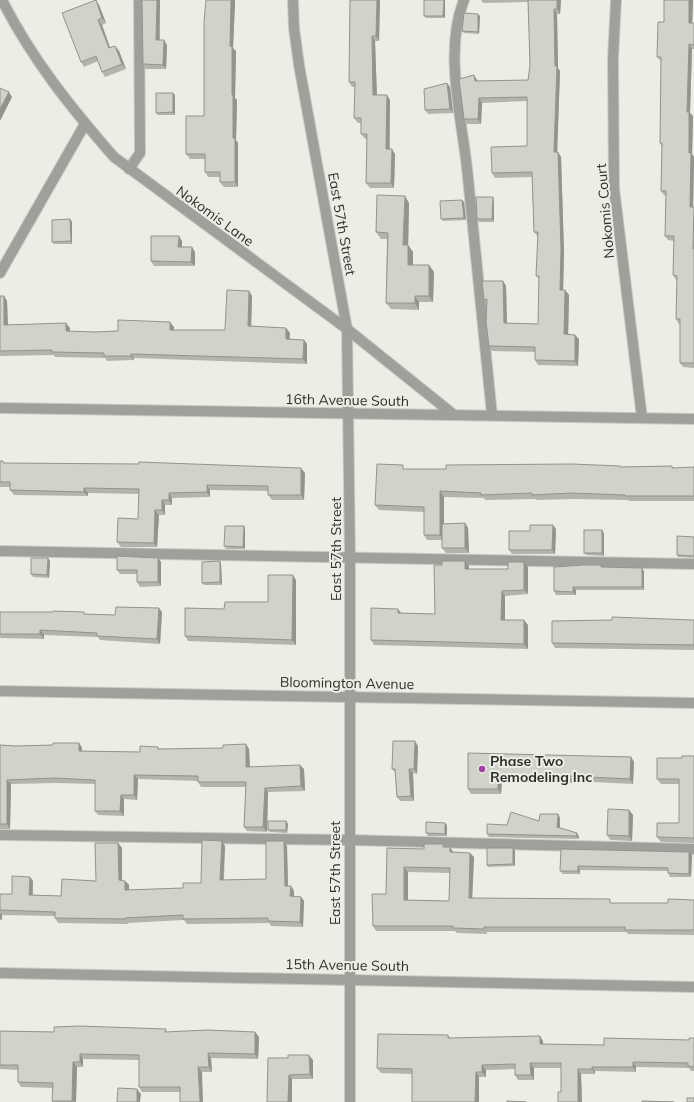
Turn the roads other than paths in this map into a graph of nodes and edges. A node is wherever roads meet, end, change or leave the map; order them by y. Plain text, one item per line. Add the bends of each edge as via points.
1 (2, 0) edge
2 (139, 0) edge
3 (293, 0) edge
4 (464, 0) edge
5 (616, 0) edge
6 (85, 124) junction
7 (129, 169) junction
8 (0, 273) edge
9 (347, 329) junction
10 (0, 408) edge
11 (349, 415) junction
12 (454, 415) junction
13 (492, 415) junction
14 (642, 418) junction
15 (694, 419) edge
16 (0, 551) edge
17 (350, 557) junction
18 (694, 564) edge
19 (0, 691) edge
20 (349, 697) junction
21 (694, 704) edge
22 (0, 835) edge
23 (350, 840) junction
24 (694, 849) edge
25 (0, 973) edge
26 (349, 979) junction
27 (694, 987) edge
28 (350, 1102) edge

1 - 6 street, Nokomis Lane via 40,65
2 - 7 street via 140,153
3 - 9 street, East 57th Street via 298,65
4 - 13 street via 458,15 454,71 466,158
5 - 14 street, Nokomis Court via 613,59 614,188
6 - 7 street, Nokomis Lane via 114,157
6 - 8 street
7 - 9 street, Nokomis Lane
9 - 11 street, East 57th Street
9 - 12 street, Nokomis Lane
10 - 11 street, 16th Avenue South
11 - 12 street, 16th Avenue South
11 - 17 street, East 57th Street
12 - 13 street, 16th Avenue South
13 - 14 street, 16th Avenue South
14 - 15 street, 16th Avenue South
16 - 17 street
17 - 18 street
17 - 20 street, East 57th Street
19 - 20 street, Bloomington Avenue
20 - 21 street, Bloomington Avenue
20 - 23 street, East 57th Street
22 - 23 street
23 - 24 street
23 - 26 street, East 57th Street
25 - 26 street, 15th Avenue South
26 - 27 street, 15th Avenue South
26 - 28 street, East 57th Street

